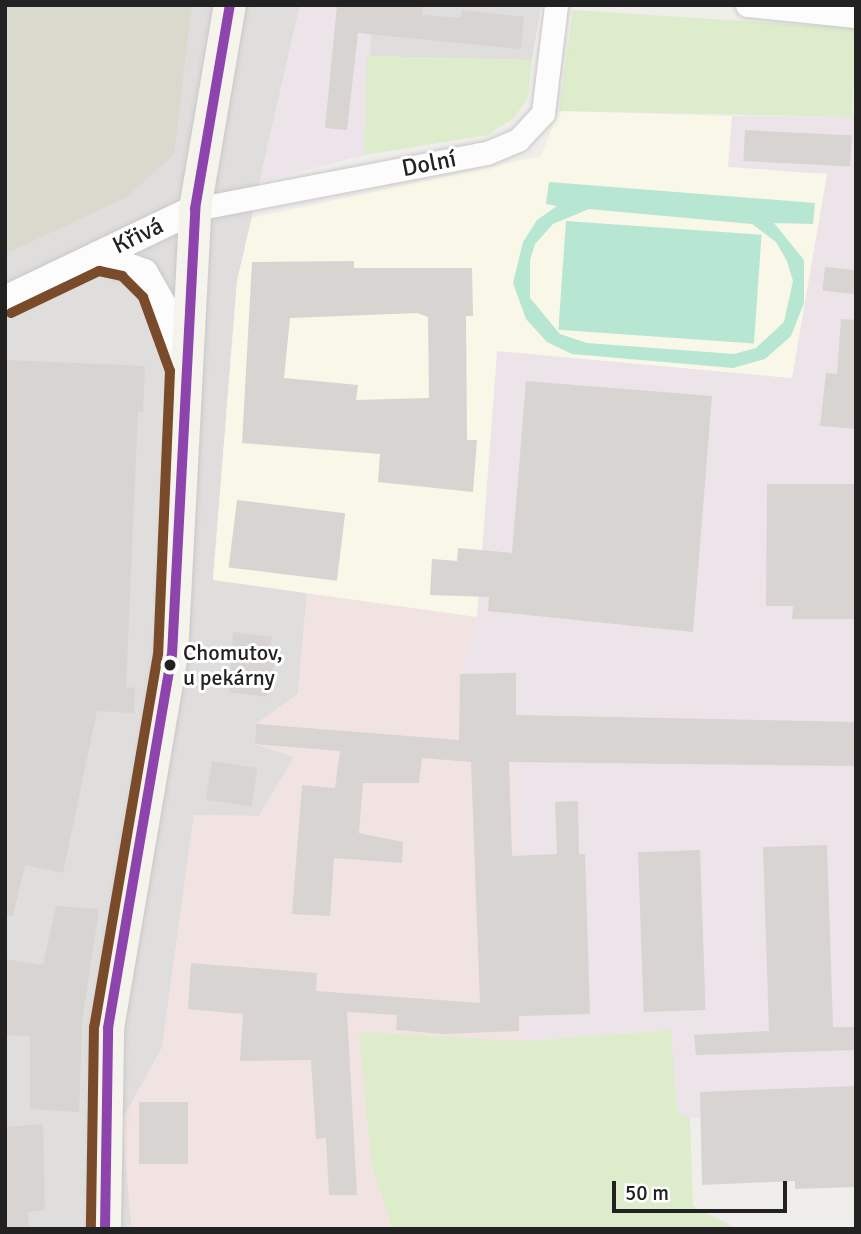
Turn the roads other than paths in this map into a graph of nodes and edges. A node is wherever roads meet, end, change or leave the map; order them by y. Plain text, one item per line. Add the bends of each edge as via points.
1 (230, 5) edge
2 (556, 5) edge
3 (747, 5) edge
4 (856, 16) edge
5 (194, 209) junction
6 (97, 256) junction
7 (5, 300) edge
8 (184, 369) junction
9 (105, 1229) edge

1 - 5 main road
2 - 5 street, Dolní via 543,113 518,139 487,153
3 - 4 street
5 - 6 street, Křivá
5 - 8 main road
6 - 7 street, Křivá
6 - 8 street via 144,273 167,313
8 - 9 main road via 172,655 108,1028

